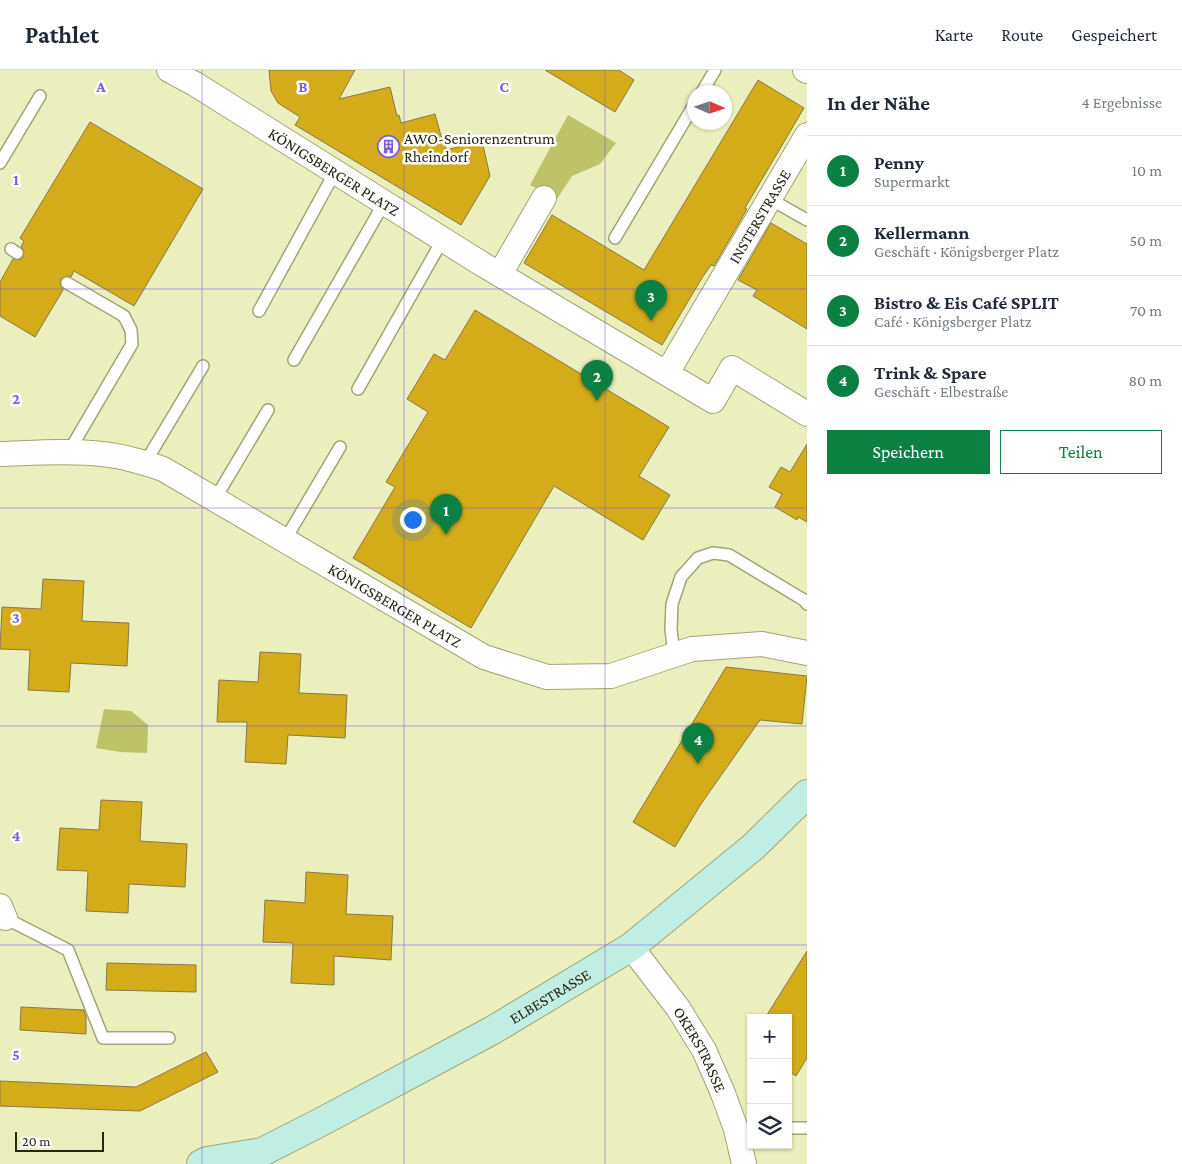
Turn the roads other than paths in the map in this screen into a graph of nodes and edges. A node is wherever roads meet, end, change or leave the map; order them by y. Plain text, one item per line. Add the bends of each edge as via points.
1 (169, 70) edge
2 (715, 70) edge
3 (706, 85) edge
4 (40, 96) dead end
5 (687, 117) edge
6 (806, 138) edge
7 (0, 163) edge
8 (335, 172) junction
9 (544, 198) dead end
10 (770, 198) junction
11 (384, 203) junction
12 (807, 220) edge
13 (615, 238) dead end
14 (443, 239) junction
15 (491, 269) junction
16 (67, 282) dead end
17 (258, 311) dead end
18 (294, 360) dead end
19 (204, 366) dead end
20 (667, 373) junction
21 (358, 389) dead end
22 (268, 410) dead end
23 (807, 414) edge
24 (340, 446) dead end
25 (68, 453) junction
26 (0, 454) edge
27 (145, 463) junction
28 (215, 500) junction
29 (285, 540) junction
30 (807, 604) edge
31 (807, 654) edge
32 (674, 655) junction
33 (807, 794) edge
34 (2, 912) edge
35 (631, 947) junction
36 (169, 1038) dead end
37 (792, 1128) edge
38 (807, 1128) edge
39 (743, 1129) edge
40 (260, 1160) edge
41 (201, 1164) edge
42 (744, 1164) edge

1 - 8 street, KÖNIGSBERGER PLATZ via 198,81
2 - 3 lane
4 - 7 lane
5 - 13 lane
6 - 10 street, INSTERSTRASSE
8 - 11 street, KÖNIGSBERGER PLATZ
8 - 17 lane
9 - 15 street
10 - 12 lane
10 - 20 street, INSTERSTRASSE
11 - 14 street, KÖNIGSBERGER PLATZ
11 - 18 lane
14 - 15 street, KÖNIGSBERGER PLATZ
14 - 21 lane
15 - 20 street, KÖNIGSBERGER PLATZ
16 - 25 lane via 124,316 131,330 132,344
19 - 27 lane
20 - 23 street, KÖNIGSBERGER PLATZ via 713,401 732,368
22 - 28 lane
24 - 29 lane
25 - 26 street, KÖNIGSBERGER PLATZ
25 - 27 street, KÖNIGSBERGER PLATZ via 100,453
27 - 28 street, KÖNIGSBERGER PLATZ via 163,469
28 - 29 street, KÖNIGSBERGER PLATZ
29 - 32 street, KÖNIGSBERGER PLATZ via 484,657 548,676 611,676
30 - 32 lane via 729,555 714,553 698,558 681,577 672,604
31 - 32 street, KÖNIGSBERGER PLATZ via 762,644 692,649
33 - 35 main road, ELBESTRASSE via 753,847
34 - 36 lane via 68,950 103,1038
35 - 39 street, OKERSTRASSE via 678,1008 704,1050
35 - 40 main road, ELBESTRASSE via 493,1030 321,1122
37 - 38 lane
39 - 42 street, OKERSTRASSE
40 - 41 main road, ELBESTRASSE via 207,1161

